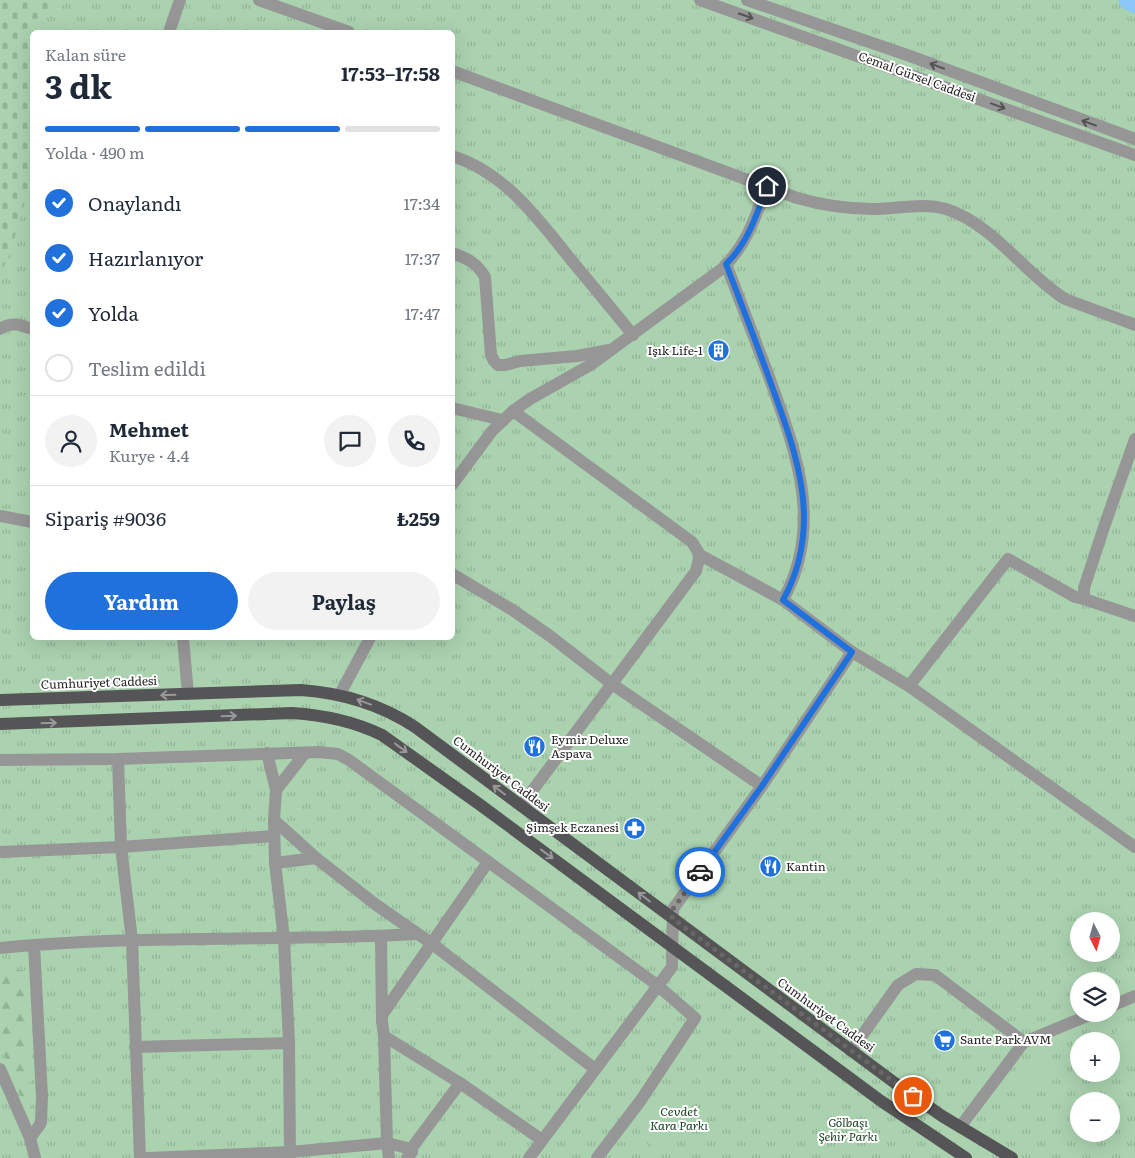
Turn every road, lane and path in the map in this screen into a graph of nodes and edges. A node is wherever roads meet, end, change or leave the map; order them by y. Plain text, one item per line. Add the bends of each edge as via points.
1 (180, 0) edge
2 (259, 0) edge
3 (700, 0) edge
4 (747, 0) edge
5 (170, 30) edge
6 (343, 30) edge
7 (455, 72) edge
8 (1135, 139) edge
9 (1135, 155) edge
10 (455, 157) edge
11 (767, 186) junction
12 (455, 254) edge
13 (726, 264) junction
14 (1135, 325) edge
15 (30, 328) edge
16 (0, 329) edge
17 (633, 335) junction
18 (611, 350) junction
19 (455, 409) edge
20 (513, 411) junction
21 (502, 420) junction
22 (1135, 439) edge
23 (1130, 471) edge
24 (455, 481) edge
25 (0, 516) edge
26 (30, 522) edge
27 (700, 555) junction
28 (455, 576) edge
29 (1084, 599) junction
30 (783, 600) junction
31 (1135, 616) edge
32 (183, 640) edge
33 (369, 640) edge
34 (852, 652) junction
35 (612, 684) junction
36 (909, 686) junction
37 (188, 694) junction
38 (340, 694) junction
39 (0, 700) edge
40 (0, 724) edge
41 (267, 753) junction
42 (305, 753) junction
43 (118, 759) junction
44 (0, 760) edge
45 (762, 786) junction
46 (276, 790) junction
47 (521, 806) junction
48 (274, 820) junction
49 (274, 836) junction
50 (121, 847) junction
51 (1135, 847) edge
52 (0, 852) edge
53 (316, 858) junction
54 (488, 862) junction
55 (275, 863) junction
56 (672, 918) junction
57 (417, 934) junction
58 (380, 936) junction
59 (284, 938) junction
60 (132, 940) junction
61 (432, 943) junction
62 (34, 945) junction
63 (672, 947) junction
64 (0, 948) edge
65 (657, 985) junction
66 (1135, 996) edge
67 (1120, 1002) edge
68 (382, 1015) junction
69 (1073, 1022) edge
70 (384, 1036) junction
71 (1024, 1042) junction
72 (289, 1043) junction
73 (135, 1047) junction
74 (851, 1051) junction
75 (595, 1068) junction
76 (0, 1069) edge
77 (460, 1083) junction
78 (960, 1127) junction
79 (30, 1138) junction
80 (542, 1140) junction
81 (387, 1143) junction
82 (409, 1154) edge
83 (290, 1155) edge
84 (35, 1158) edge
85 (140, 1158) edge
86 (148, 1158) edge
87 (389, 1158) edge
88 (529, 1158) edge
89 (597, 1158) edge
90 (966, 1158) edge
91 (1012, 1158) edge

1 - 5 street
2 - 6 street
3 -> 9 street, Cemal Gürsel Caddesi
8 -> 4 street, Cemal Gürsel Caddesi
7 - 11 street
10 - 17 street via 486,172 528,208
11 - 13 street via 746,240
11 - 14 street via 805,200 841,208 947,209 978,226 1064,299
12 - 18 street via 471,260 485,277 491,354 498,365
13 - 17 street
13 - 30 street via 789,432 801,478 803,544 793,582
15 - 16 street via 13,324
17 - 18 street
18 - 20 street
19 - 21 street
20 - 21 street
20 - 27 street via 692,542
21 - 24 street
22 - 23 street
23 - 29 street via 1084,588
25 - 26 street
27 - 30 street
27 - 35 street via 696,571
28 - 35 street via 511,609
29 - 31 street
29 - 36 street via 1008,559
30 - 34 street
32 - 37 street
33 - 38 street
34 - 36 street
34 - 45 street
35 - 45 street
35 - 47 street
36 - 51 street
37 - 38 main road, Cumhuriyet Caddesi via 301,690
37 -> 39 main road, Cumhuriyet Caddesi
47 -> 38 main road, Cumhuriyet Caddesi via 399,717
40 -> 63 main road via 292,714 344,720 382,735
41 - 42 street
41 - 43 street
41 - 46 street
42 - 46 street
42 - 54 street via 330,752 349,760
43 - 44 street
43 - 50 street
45 - 56 street via 673,909
46 - 48 street
56 -> 47 main road, Cumhuriyet Caddesi
48 - 49 street
48 - 53 street
49 - 50 street
49 - 55 street
50 - 52 street
50 - 60 street
53 - 55 street
53 - 57 street
54 - 61 street
54 - 65 street
55 - 59 street
56 - 63 street
56 - 74 main road, Cumhuriyet Caddesi
57 - 58 street
57 - 61 street
58 - 59 street
58 - 68 street
59 - 60 street
59 - 72 street
60 - 62 street
60 - 73 street
61 - 68 street
61 - 75 street
62 - 64 street
62 - 79 street via 42,1096 40,1126
63 - 65 street via 672,967
63 - 90 main road via 881,1101
65 - 75 street
65 - 89 street via 695,1018 641,1100
66 - 67 street
68 - 70 street
69 - 71 street
70 - 77 street
70 - 81 street
71 - 74 street via 935,975 916,974 898,985
71 - 78 street
72 - 73 street
72 - 83 street
73 - 85 street
74 - 78 main road, Cumhuriyet Caddesi
75 - 80 street
76 - 79 street
77 - 80 street
77 - 82 street
78 - 91 main road, Cumhuriyet Caddesi
79 - 84 street
80 - 88 street
81 - 82 street
81 - 83 street
81 - 87 street
83 - 86 street

